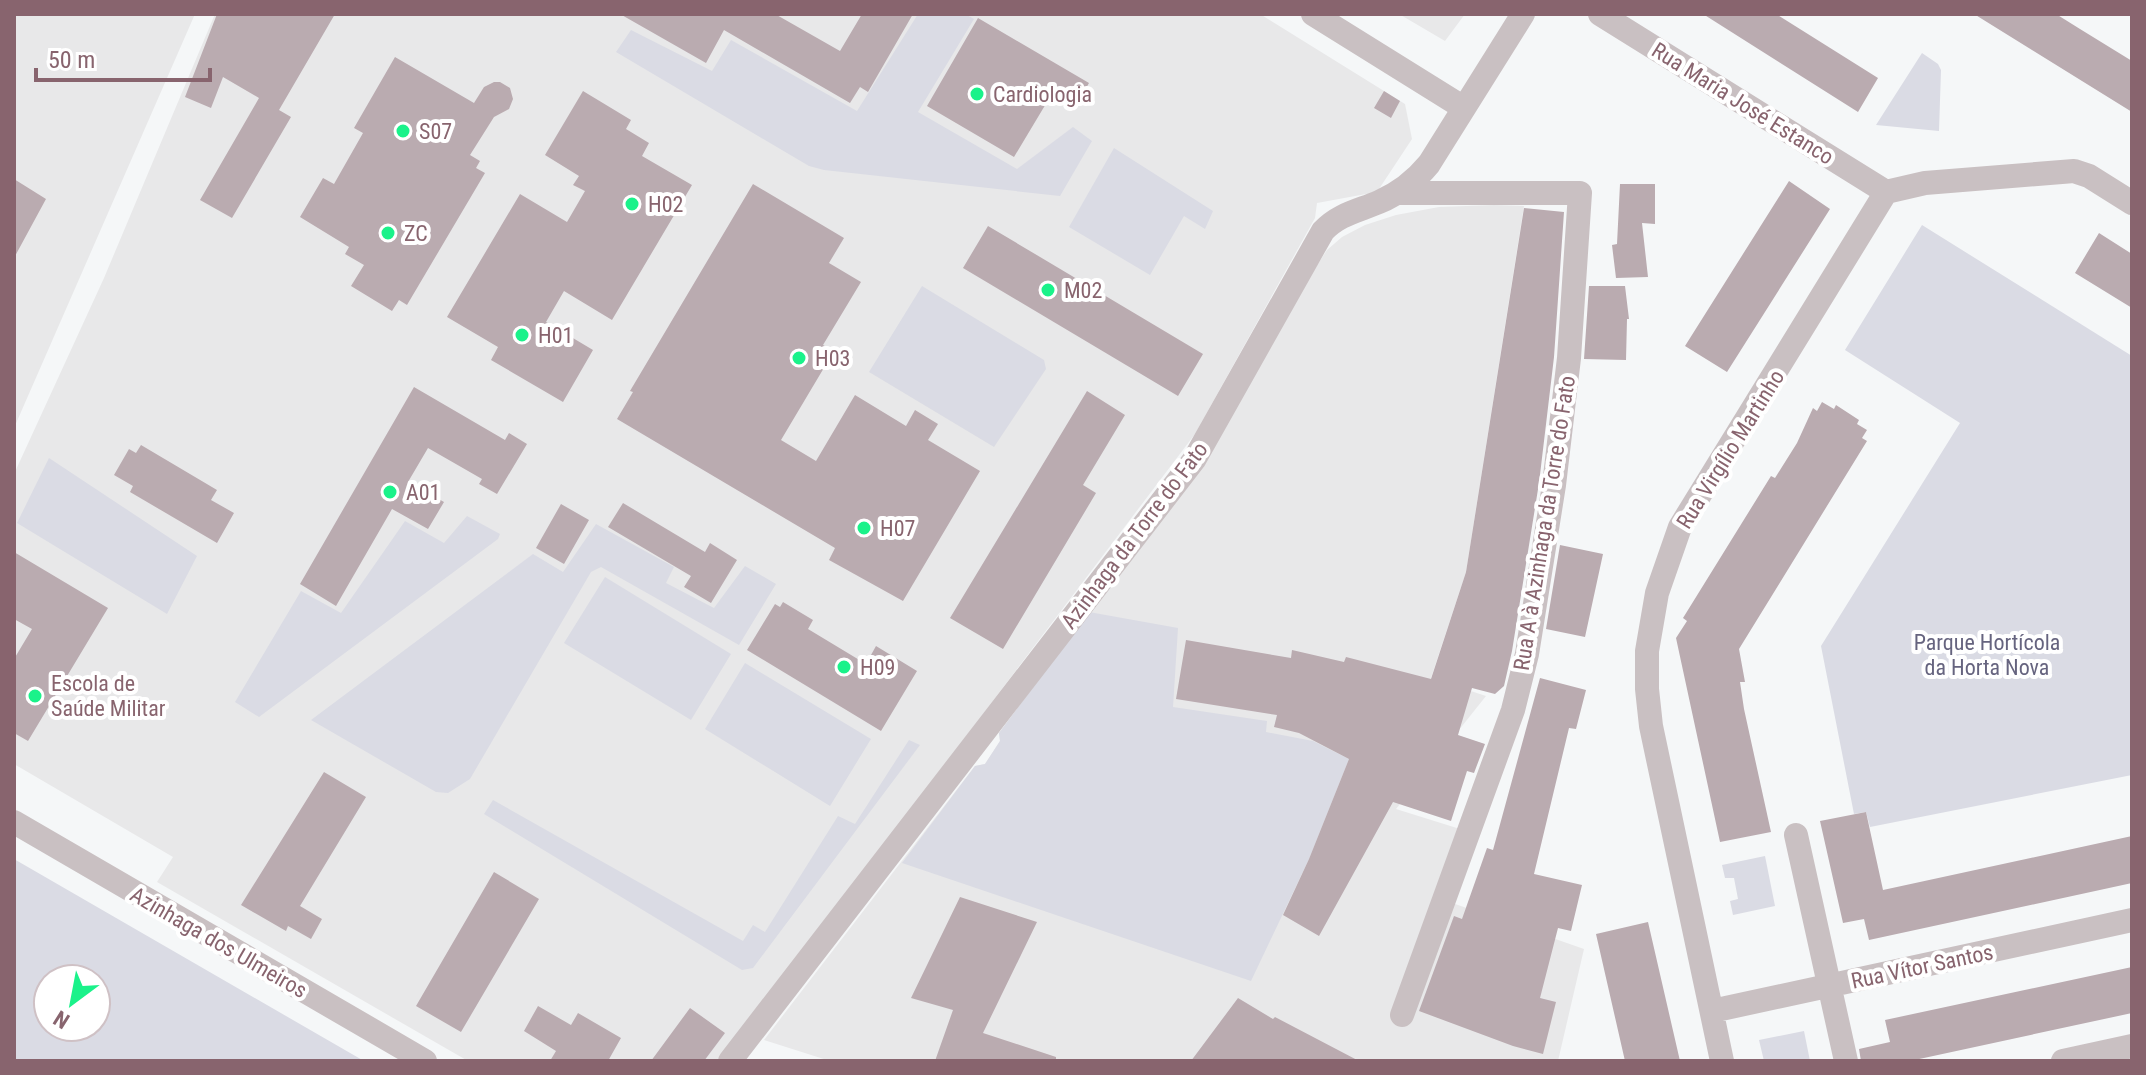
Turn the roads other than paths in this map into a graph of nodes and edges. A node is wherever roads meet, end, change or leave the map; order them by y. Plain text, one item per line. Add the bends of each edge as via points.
1 (1313, 14) edge
2 (1523, 14) edge
3 (1600, 14) edge
4 (1464, 108) junction
5 (1886, 192) junction
6 (1399, 193) junction
7 (2132, 203) edge
8 (14, 822) edge
9 (1796, 835) dead end
10 (2132, 920) edge
11 (1830, 986) junction
12 (1712, 1011) junction
13 (1402, 1015) dead end
14 (2132, 1046) edge
15 (425, 1061) edge
16 (730, 1061) edge
17 (1722, 1061) edge
18 (1846, 1061) edge
19 (2063, 1061) edge

1 - 4 street
2 - 4 street, Azinhaga da Torre do Fato
3 - 5 street, Rua Maria José Estanco
4 - 6 street, Azinhaga da Torre do Fato via 1429,164
5 - 7 street via 1925,183 2074,171
5 - 12 street, Rua Virgílio Martinho via 1680,527 1657,593 1647,651 1651,726
6 - 13 street, Rua A à Azinhaga da Torre do Fato via 1580,193 1569,358 1527,654 1513,710
6 - 16 street, Azinhaga da Torre do Fato via 1341,216 1323,231 1194,460
8 - 15 street, Azinhaga dos Ulmeiros
9 - 11 street
10 - 11 street, Rua Vítor Santos
11 - 12 street, Rua Vítor Santos
11 - 18 street
12 - 17 street, Rua Virgílio Martinho
14 - 19 street

